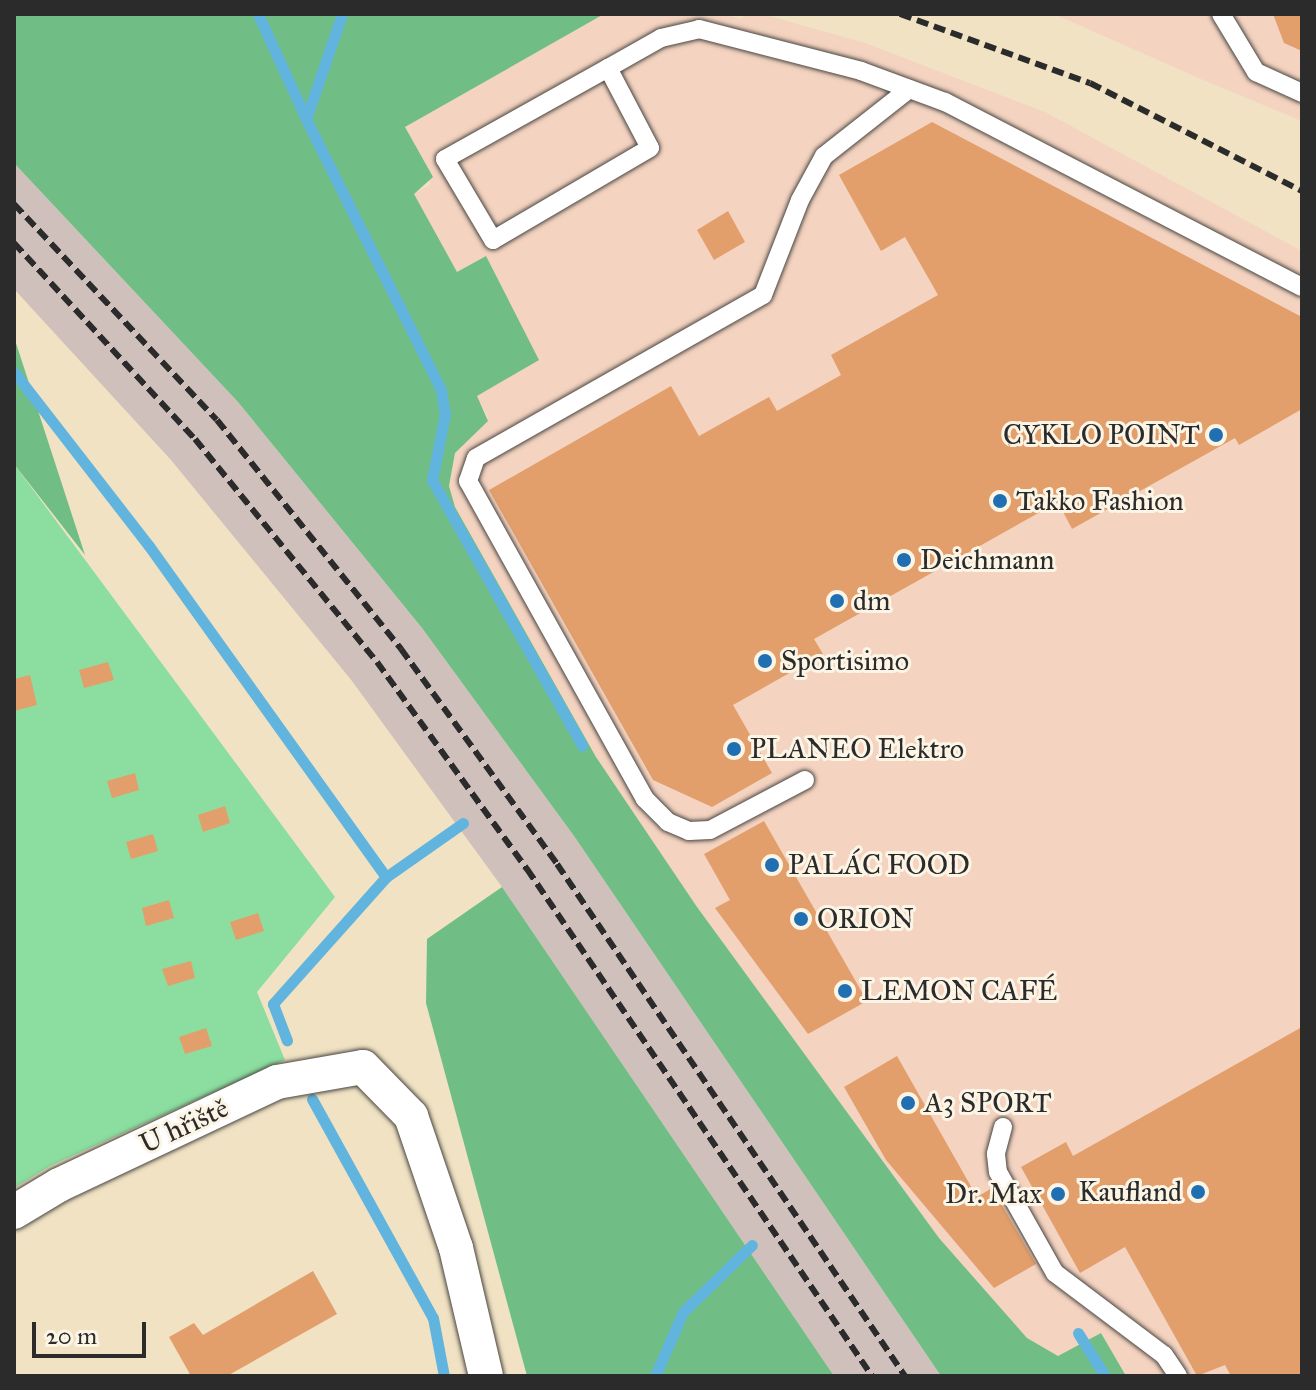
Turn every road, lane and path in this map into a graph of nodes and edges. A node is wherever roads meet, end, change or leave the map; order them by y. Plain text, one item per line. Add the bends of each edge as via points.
1 (1221, 14) edge
2 (608, 68) junction
3 (909, 89) junction
4 (1302, 93) edge
5 (1302, 287) edge
6 (805, 780) dead end
7 (1003, 1127) dead end
8 (14, 1212) edge
9 (486, 1376) edge
10 (1178, 1376) edge

1 - 4 lane via 1256,72
2 - 2 lane via 445,159 493,240 650,148
2 - 3 lane via 676,31 699,29
3 - 5 lane via 945,102
3 - 6 lane via 824,156 800,200 763,295 476,458 468,481 645,799 668,822 689,831 710,830
7 - 10 lane via 998,1172 1055,1273 1164,1355
8 - 9 street, U hřiště via 277,1082 363,1067 411,1116 456,1248

